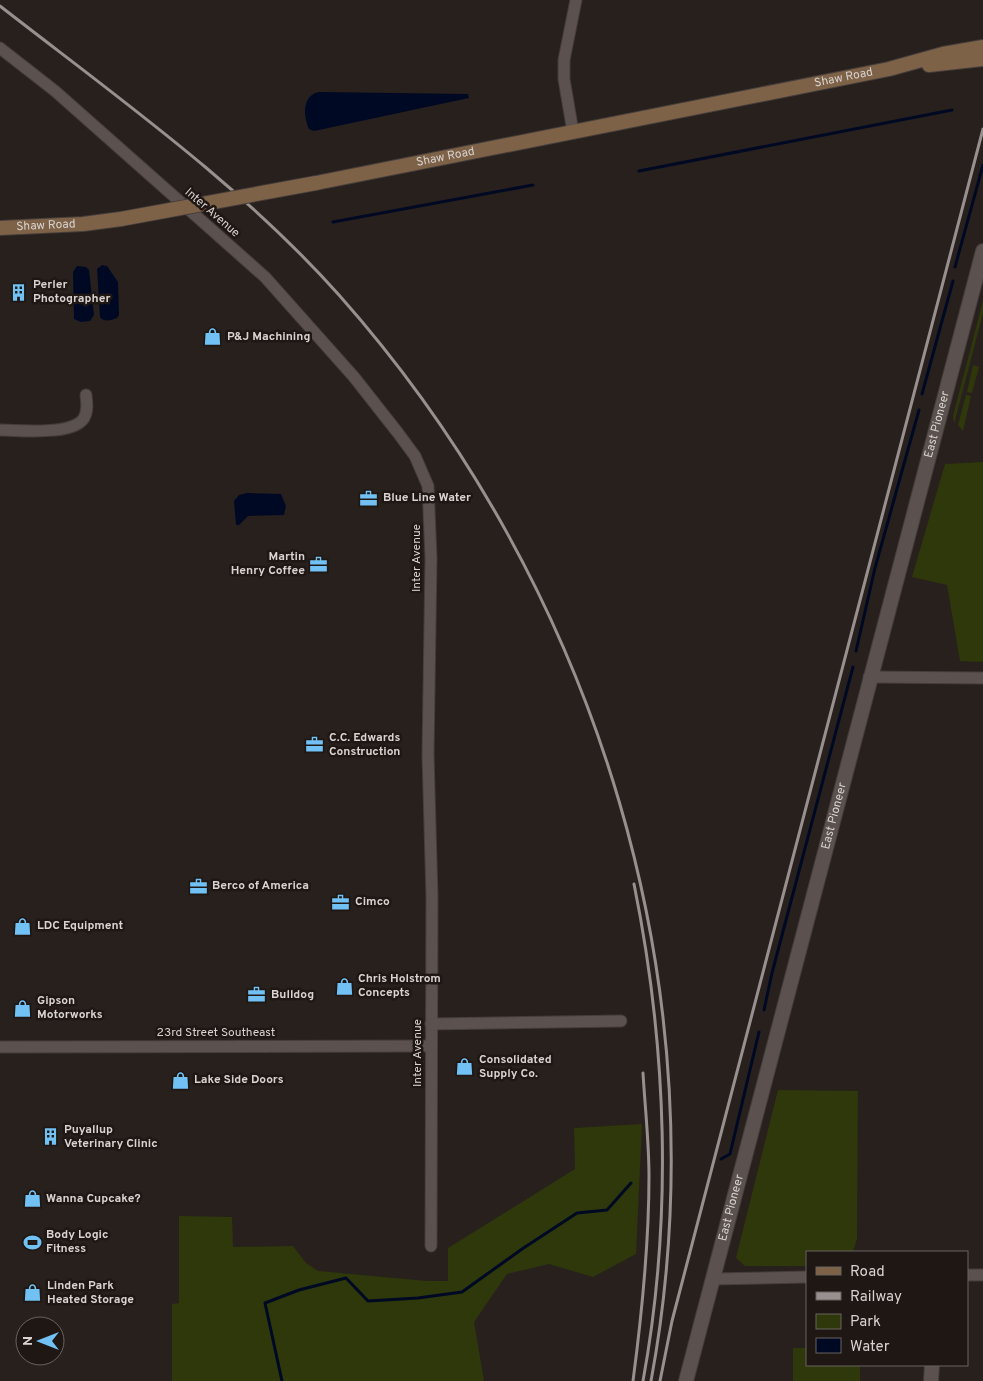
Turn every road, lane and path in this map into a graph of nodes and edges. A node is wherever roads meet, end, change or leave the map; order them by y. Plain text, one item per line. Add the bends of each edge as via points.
1 (576, 0) edge
2 (983, 47) edge
3 (0, 48) edge
4 (983, 59) edge
5 (889, 69) junction
6 (573, 132) junction
7 (0, 228) edge
8 (983, 251) edge
9 (86, 395) dead end
10 (0, 430) edge
11 (869, 677) junction
12 (983, 678) edge
13 (621, 1021) dead end
14 (431, 1024) junction
15 (431, 1046) junction
16 (0, 1047) edge
17 (431, 1246) dead end
18 (968, 1275) edge
19 (983, 1275) edge
20 (806, 1277) edge
21 (712, 1279) junction
22 (932, 1366) edge
23 (686, 1381) edge
24 (932, 1381) edge

1 - 6 street via 564,69
2 - 5 main road, Shaw Road
3 - 14 street, Inter Avenue via 55,91 265,277 358,383 404,440 422,469 429,495 431,549 428,755
4 - 5 main road, Shaw Road
5 - 6 main road, Shaw Road
6 - 7 main road, Shaw Road, bridge via 121,219
8 - 11 street, East Pioneer
9 - 10 street via 85,416 72,428
11 - 12 street
11 - 21 street, East Pioneer
13 - 14 street
14 - 15 street, Inter Avenue
15 - 16 street, 23rd Street Southeast
15 - 17 street, Inter Avenue
18 - 19 street
20 - 21 street
21 - 23 street, East Pioneer
22 - 24 street

